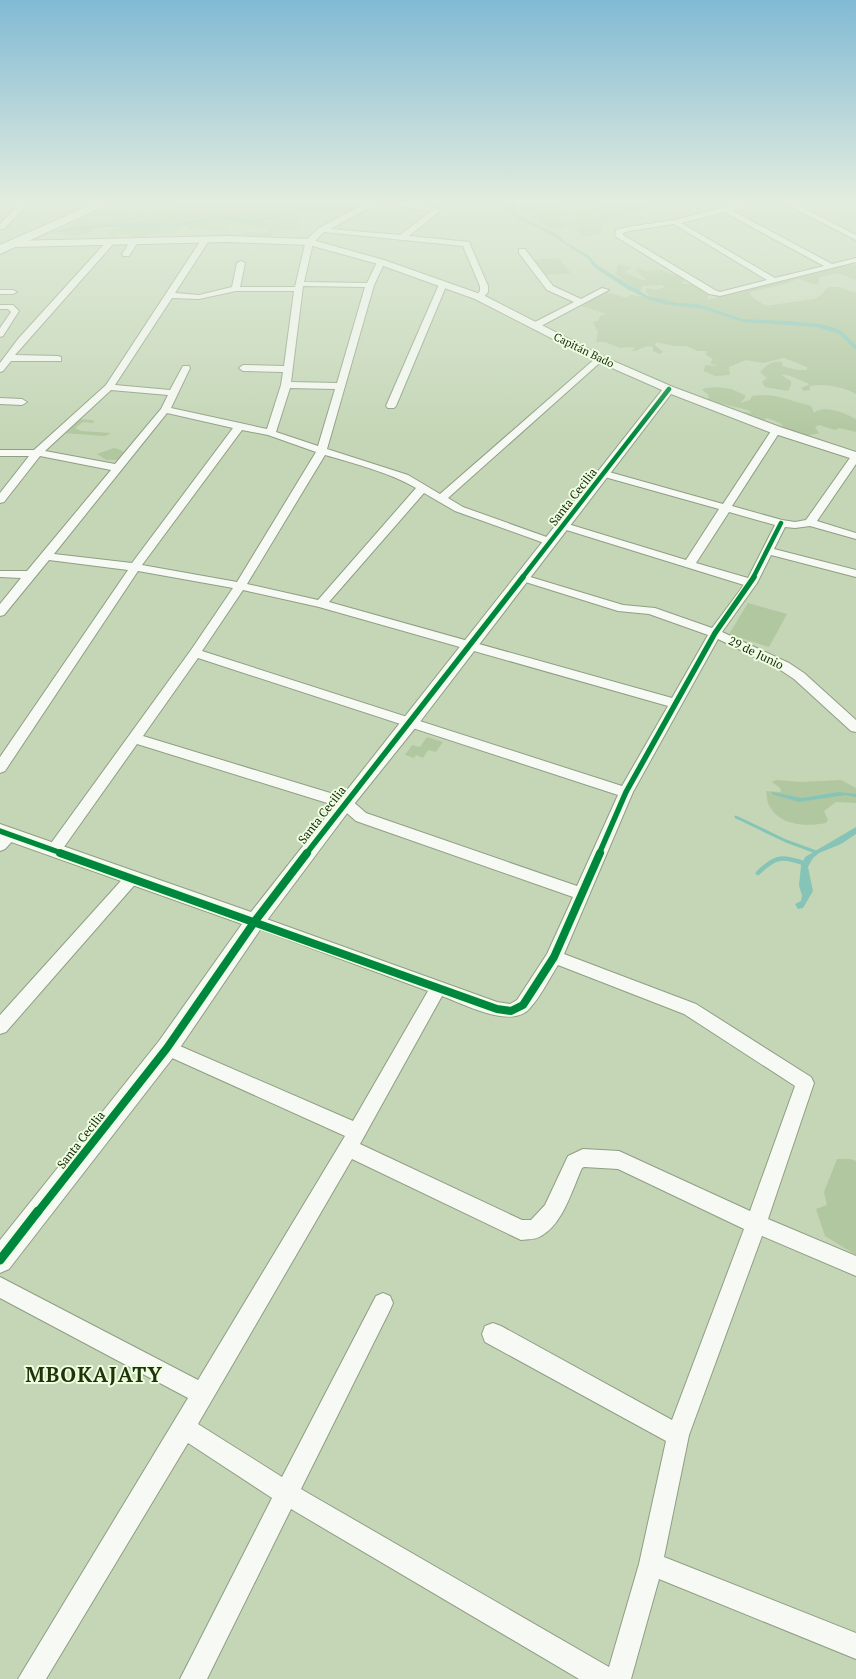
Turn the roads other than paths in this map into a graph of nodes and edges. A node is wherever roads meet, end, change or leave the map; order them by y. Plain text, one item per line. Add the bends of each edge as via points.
1 (77, 281) edge
2 (179, 281) edge
3 (237, 281) edge
4 (300, 281) edge
5 (372, 281) edge
6 (436, 281) edge
7 (482, 281) edge
8 (545, 281) edge
9 (694, 281) edge
10 (773, 281) edge
11 (443, 284) junction
12 (370, 285) junction
13 (299, 287) junction
14 (236, 289) junction
15 (605, 290) dead end
16 (0, 292) edge
17 (14, 292) dead end
18 (170, 295) junction
19 (479, 297) junction
20 (580, 302) junction
21 (0, 307) edge
22 (536, 325) junction
23 (0, 334) edge
24 (0, 341) edge
25 (22, 342) junction
26 (10, 358) junction
27 (58, 359) dead end
28 (600, 359) junction
29 (186, 368) dead end
30 (243, 368) dead end
31 (0, 369) edge
32 (288, 370) junction
33 (286, 385) junction
34 (341, 386) junction
35 (108, 387) junction
36 (669, 389) junction
37 (172, 393) junction
38 (0, 401) edge
39 (22, 402) dead end
40 (392, 406) dead end
41 (165, 410) junction
42 (240, 425) junction
43 (776, 430) junction
44 (271, 433) junction
45 (856, 447) edge
46 (322, 451) junction
47 (0, 452) edge
48 (37, 453) junction
49 (852, 455) edge
50 (118, 468) junction
51 (604, 474) junction
52 (422, 488) junction
53 (442, 498) junction
54 (0, 500) edge
55 (724, 507) junction
56 (781, 523) junction
57 (810, 523) junction
58 (564, 526) junction
59 (856, 536) edge
60 (551, 542) junction
61 (767, 551) junction
62 (46, 556) junction
63 (690, 563) junction
64 (135, 567) junction
65 (0, 574) edge
66 (856, 574) edge
67 (31, 575) junction
68 (523, 578) junction
69 (752, 583) junction
70 (240, 586) junction
71 (322, 604) junction
72 (0, 612) edge
73 (715, 633) junction
74 (469, 647) junction
75 (195, 653) junction
76 (676, 704) junction
77 (410, 723) junction
78 (856, 728) edge
79 (134, 738) junction
80 (0, 768) edge
81 (626, 792) junction
82 (344, 803) junction
83 (4, 837) edge
84 (54, 850) junction
85 (133, 877) junction
86 (582, 894) junction
87 (254, 921) junction
88 (554, 957) junction
89 (438, 988) junction
90 (0, 1027) edge
91 (167, 1048) junction
92 (353, 1140) junction
93 (756, 1224) junction
94 (0, 1260) edge
95 (856, 1266) edge
96 (0, 1287) edge
97 (382, 1303) dead end
98 (494, 1334) dead end
99 (202, 1394) junction
100 (184, 1428) junction
101 (678, 1435) junction
102 (285, 1493) junction
103 (651, 1564) junction
104 (856, 1646) edge
105 (31, 1679) edge
106 (193, 1679) edge
107 (604, 1679) edge
108 (618, 1679) edge

1 - 25 street
2 - 18 street
3 - 14 street
4 - 13 street
5 - 12 street
6 - 11 street, Capitán Bado
7 - 19 street via 484,292
8 - 20 street via 550,288
9 - 10 street via 712,292 726,293
11 - 19 street, Capitán Bado
11 - 40 street
12 - 13 street
12 - 34 street
13 - 14 street
13 - 32 street
14 - 18 street via 199,297
15 - 20 street
16 - 17 street
18 - 35 street
19 - 22 street, Capitán Bado
20 - 22 street
21 - 23 street via 10,307 15,311
22 - 28 street, Capitán Bado
24 - 25 street
25 - 26 street
26 - 27 street
26 - 31 street
28 - 36 street, Capitán Bado
28 - 53 street
29 - 37 street
30 - 32 street
32 - 33 street
33 - 34 street
33 - 44 street
34 - 46 street
35 - 37 street
35 - 48 street
36 - 43 street, Capitán Bado
36 - 51 street, Santa Cecilia
37 - 41 street
38 - 39 street
41 - 42 street
41 - 50 street
42 - 44 street
42 - 64 street
43 - 49 street, Capitán Bado
43 - 55 street
44 - 46 street
45 - 49 street
46 - 52 street via 387,470
46 - 70 street
47 - 48 street
48 - 50 street
48 - 54 street
49 - 57 street
50 - 62 street
51 - 55 street
51 - 58 street, Santa Cecilia
52 - 53 street
52 - 71 street
53 - 60 street via 459,509
55 - 56 street
55 - 63 street
56 - 57 street via 795,526
56 - 61 street
57 - 59 street
58 - 60 street, Santa Cecilia
58 - 63 street
60 - 68 street, Santa Cecilia
61 - 66 street
61 - 69 street
62 - 64 street
62 - 67 street
63 - 69 street
64 - 70 street
64 - 80 street
65 - 67 street
67 - 72 street
68 - 73 street, 29 de Junio via 622,608 651,611
68 - 74 street, Santa Cecilia
69 - 73 street
70 - 71 street
70 - 75 street
71 - 74 street
73 - 76 street
73 - 78 street, 29 de Junio via 799,676
74 - 76 street
74 - 77 street, Santa Cecilia
75 - 77 street
75 - 79 street
76 - 81 street
77 - 81 street
77 - 82 street, Santa Cecilia
79 - 82 street
79 - 84 street
81 - 86 street
82 - 86 street via 361,816
82 - 87 street, Santa Cecilia
83 - 84 street
84 - 85 street
85 - 87 street
85 - 90 street
86 - 88 street
87 - 89 street
87 - 91 street, Santa Cecilia
88 - 89 street via 523,1005 511,1011
88 - 93 street via 690,1009 805,1083
89 - 92 street
91 - 92 street
91 - 94 street, Santa Cecilia
92 - 93 street via 521,1230 535,1229 552,1212 575,1162 583,1158 619,1160
92 - 99 street
93 - 95 street
93 - 101 street
96 - 99 street
97 - 102 street
98 - 101 street
99 - 100 street
100 - 102 street
100 - 105 street
101 - 103 street
102 - 106 street
102 - 107 street
103 - 104 street
103 - 108 street

